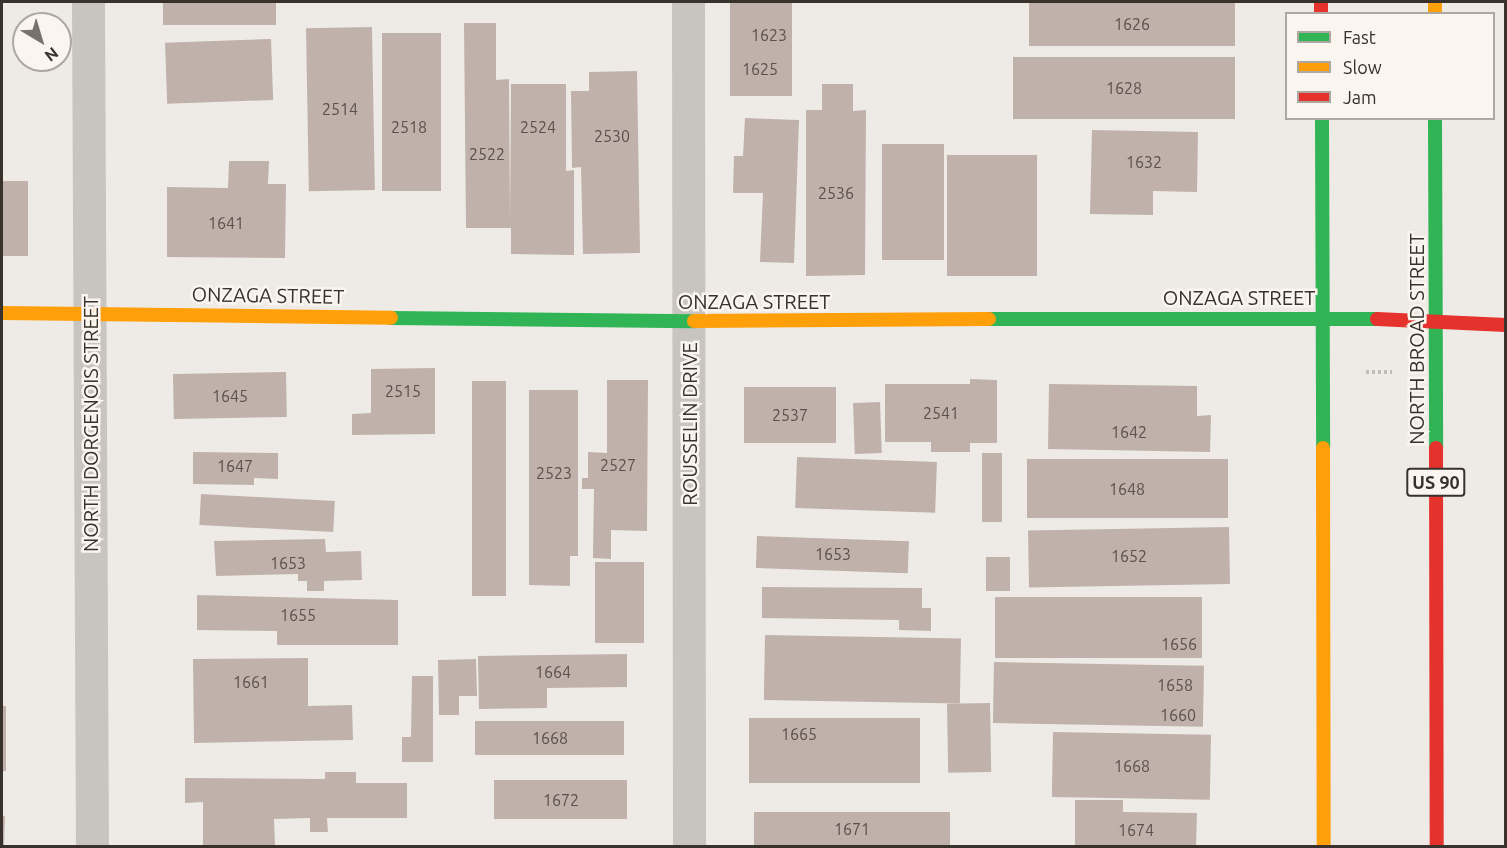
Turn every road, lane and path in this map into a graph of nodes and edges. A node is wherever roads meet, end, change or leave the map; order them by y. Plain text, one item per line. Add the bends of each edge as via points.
1 (88, 2) edge
2 (688, 2) edge
3 (1322, 120) edge
4 (1435, 120) edge
5 (90, 311) junction
6 (2, 313) edge
7 (1322, 316) junction
8 (688, 321) junction
9 (1436, 324) junction
10 (1506, 325) edge
11 (1363, 372) dead end
12 (1403, 373) dead end
13 (92, 846) edge
14 (689, 846) edge
15 (1324, 846) edge
16 (1437, 846) edge

1 - 5 street, NORTH DORGENOIS STREET
2 - 8 street, ROUSSELIN DRIVE
3 - 7 street
4 - 9 street, NORTH BROAD STREET / US 90
5 - 6 street, ONZAGA STREET
5 - 8 street, ONZAGA STREET
5 - 13 street, NORTH DORGENOIS STREET
7 - 8 street, ONZAGA STREET
7 - 9 street, ONZAGA STREET
7 - 15 street
8 - 14 street, ROUSSELIN DRIVE
9 - 10 street, ONZAGA STREET
9 - 16 street, NORTH BROAD STREET / US 90
11 - 12 path

